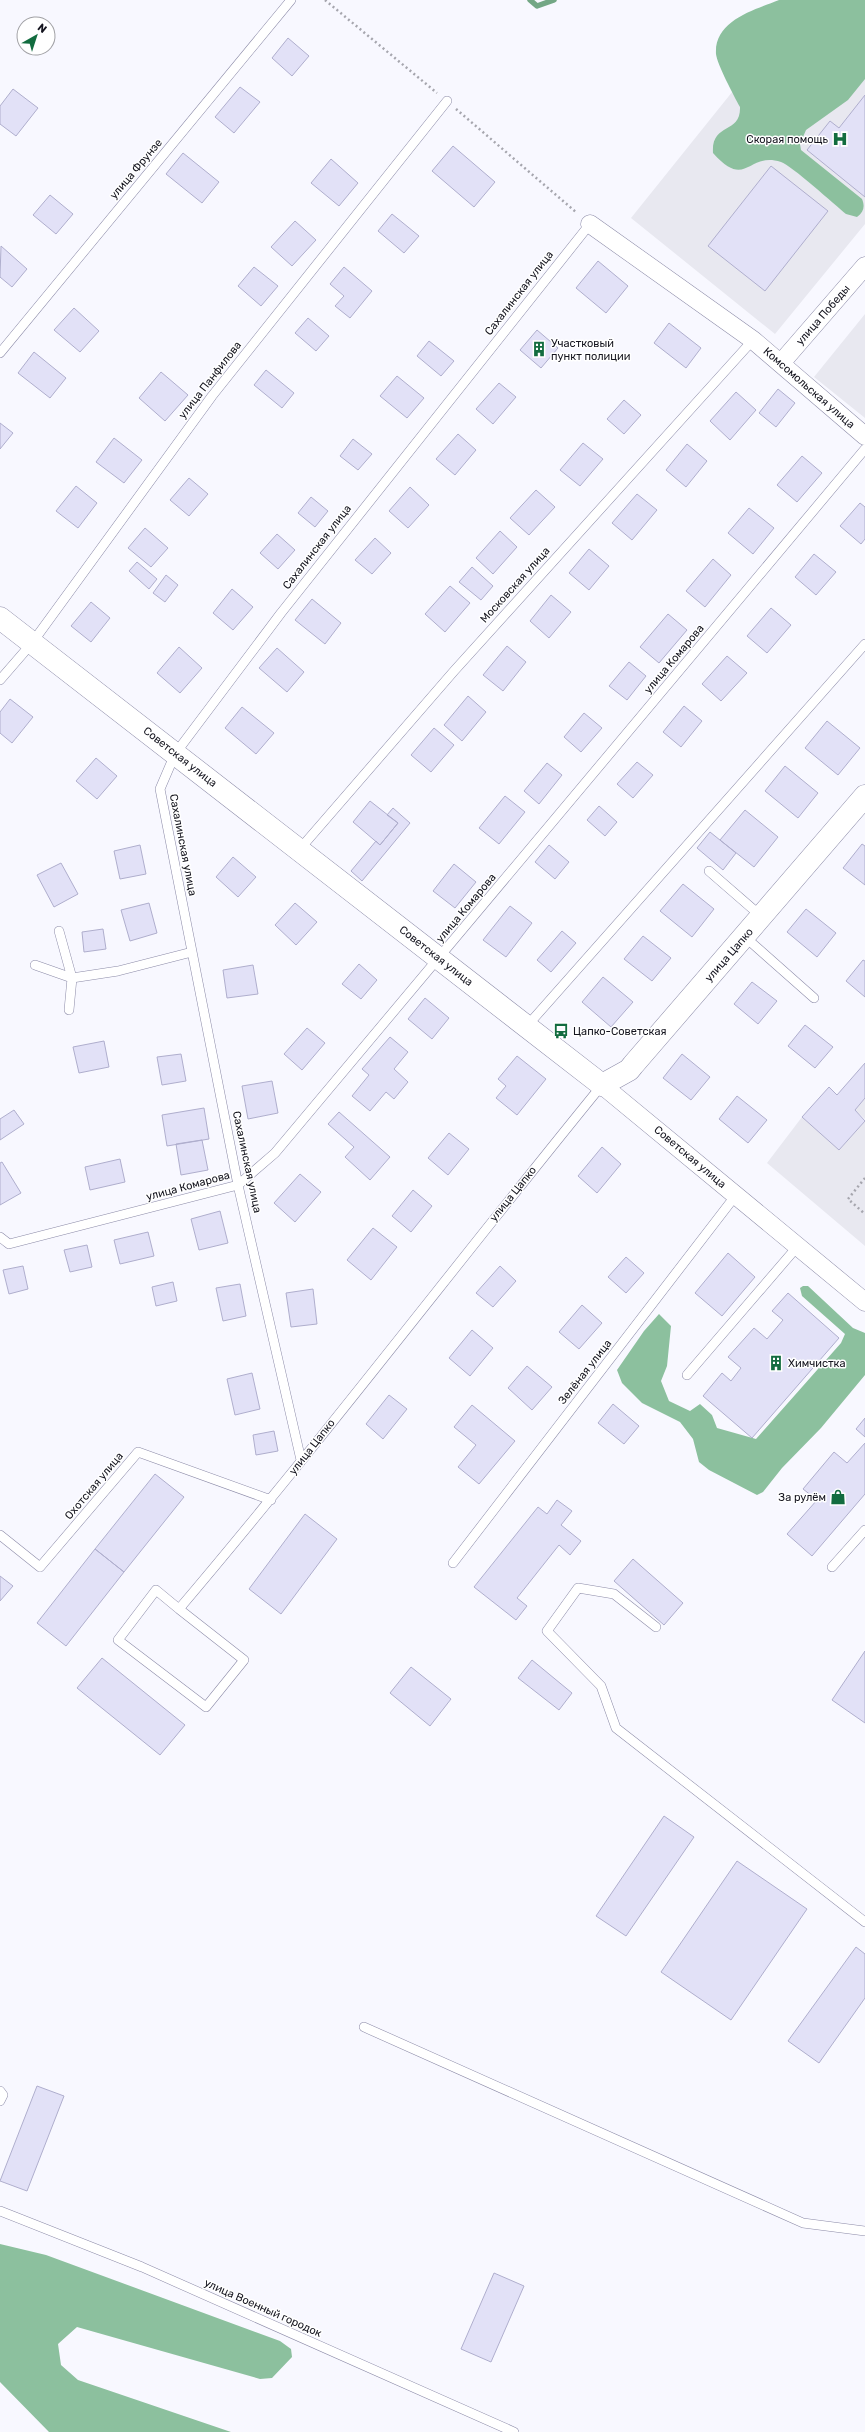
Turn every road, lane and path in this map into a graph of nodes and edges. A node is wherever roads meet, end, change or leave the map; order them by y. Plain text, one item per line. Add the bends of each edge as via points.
1 (291, 0) edge
2 (447, 101) dead end
3 (590, 224) joint
4 (865, 266) edge
5 (753, 340) junction
6 (0, 353) edge
7 (781, 363) junction
8 (865, 436) edge
9 (865, 449) edge
10 (0, 618) edge
11 (32, 643) junction
12 (865, 644) edge
13 (0, 680) edge
14 (175, 754) junction
15 (865, 796) edge
16 (299, 850) junction
17 (709, 871) dead end
18 (762, 917) junction
19 (59, 931) dead end
20 (745, 937) junction
21 (192, 952) junction
22 (440, 959) junction
23 (35, 965) dead end
24 (72, 978) junction
25 (814, 998) dead end
26 (69, 1010) dead end
27 (527, 1026) junction
28 (602, 1085) junction
29 (865, 1178) edge
30 (238, 1185) junction
31 (736, 1195) junction
32 (865, 1214) edge
33 (0, 1237) edge
34 (798, 1246) junction
35 (865, 1302) edge
36 (686, 1375) dead end
37 (301, 1460) junction
38 (271, 1500) junction
39 (865, 1530) edge
40 (0, 1534) edge
41 (453, 1563) dead end
42 (832, 1567) dead end
43 (179, 1608) junction
44 (656, 1627) dead end
45 (865, 1922) edge
46 (364, 2027) dead end
47 (0, 2091) edge
48 (0, 2101) edge
49 (0, 2211) edge
50 (865, 2231) edge
51 (514, 2432) edge

1 - 6 lane, улица Фрунзе
2 - 11 lane, улица Панфилова via 212,396
3 - 5 street, Комсомольская улица
3 - 14 lane, Сахалинская улица via 281,613
4 - 7 street, улица Победы
5 - 7 street, Комсомольская улица
5 - 16 lane, Московская улица via 454,671
7 - 8 street, Комсомольская улица
9 - 22 lane, улица Комарова
10 - 11 street, Советская улица
11 - 13 lane, улица Панфилова
11 - 14 street, Советская улица
12 - 27 lane
14 - 16 street, Советская улица
14 - 21 lane, Сахалинская улица via 160,788
15 - 18 street, улица Цапко
16 - 22 street, Советская улица
17 - 18 lane
18 - 20 street, улица Цапко
19 - 24 lane
20 - 25 lane
20 - 28 street, улица Цапко via 629,1070
21 - 24 lane via 118,971
21 - 30 lane, Сахалинская улица
22 - 27 street, Советская улица
22 - 30 lane, улица Комарова via 275,1153
23 - 24 lane
24 - 26 lane
27 - 28 street, Советская улица
28 - 31 street, Советская улица
28 - 37 lane, улица Цапко
29 - 32 path via 848,1200
30 - 33 lane, улица Комарова via 10,1244
30 - 37 lane, Сахалинская улица
31 - 34 street, Советская улица
31 - 41 lane, Зелёная улица
34 - 35 street, Советская улица
34 - 36 lane
37 - 38 lane, улица Цапко
38 - 40 lane, Охотская улица via 138,1452 40,1567
38 - 43 lane, улица Цапко
39 - 42 lane
43 - 43 lane via 156,1590 118,1640 206,1707 244,1660
44 - 45 lane via 614,1594 578,1588 547,1631 601,1686 616,1728
46 - 50 lane via 803,2224
47 - 48 lane via 3,2095
49 - 51 lane, улица Военный городок via 142,2267

